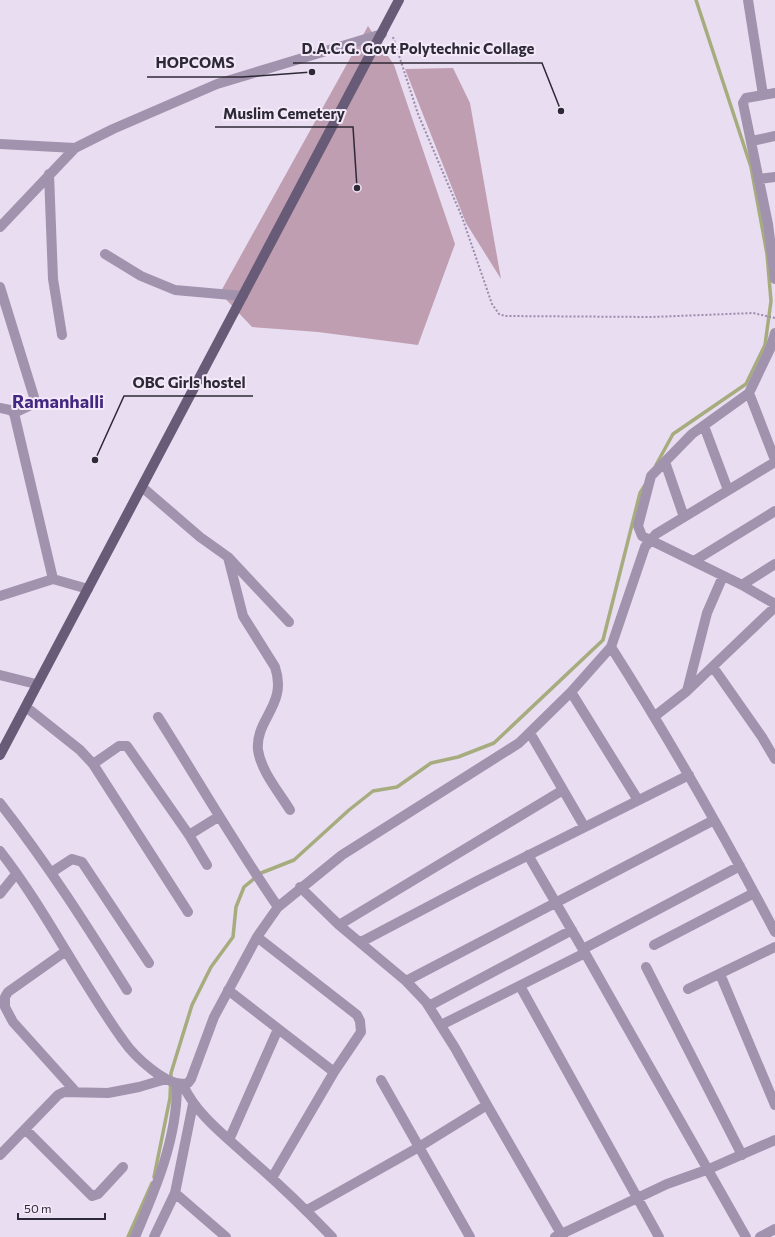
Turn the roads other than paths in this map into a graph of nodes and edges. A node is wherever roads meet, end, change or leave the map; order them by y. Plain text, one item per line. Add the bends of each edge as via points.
1 (399, 0) edge
2 (748, 0) edge
3 (382, 34) junction
4 (775, 93) edge
5 (763, 95) junction
6 (775, 136) edge
7 (752, 141) junction
8 (0, 144) edge
9 (75, 148) junction
10 (50, 174) junction
11 (775, 177) edge
12 (760, 180) junction
13 (772, 223) edge
14 (0, 227) edge
15 (105, 254) dead end
16 (774, 262) edge
17 (775, 279) edge
18 (0, 287) edge
19 (243, 296) junction
20 (775, 333) edge
21 (62, 335) dead end
22 (749, 393) junction
23 (0, 407) edge
24 (14, 413) junction
25 (704, 426) junction
26 (775, 461) edge
27 (665, 462) junction
28 (142, 487) junction
29 (728, 490) junction
30 (775, 511) edge
31 (684, 517) junction
32 (650, 540) junction
33 (228, 556) junction
34 (694, 561) junction
35 (775, 564) edge
36 (724, 576) junction
37 (53, 579) junction
38 (742, 585) junction
39 (88, 589) junction
40 (0, 596) edge
41 (775, 604) edge
42 (775, 607) edge
43 (290, 622) dead end
44 (611, 647) junction
45 (713, 667) junction
46 (0, 675) edge
47 (35, 687) junction
48 (687, 691) junction
49 (571, 692) junction
50 (655, 716) junction
51 (158, 717) dead end
52 (530, 733) junction
53 (0, 755) edge
54 (775, 759) edge
55 (93, 764) junction
56 (688, 775) junction
57 (563, 790) junction
58 (638, 800) junction
59 (0, 803) edge
60 (290, 810) dead end
61 (218, 817) junction
62 (714, 820) junction
63 (584, 826) junction
64 (189, 835) junction
65 (0, 851) edge
66 (528, 855) junction
67 (207, 866) dead end
68 (740, 866) junction
69 (52, 872) junction
70 (16, 874) junction
71 (300, 887) junction
72 (754, 893) junction
73 (0, 894) edge
74 (555, 902) junction
75 (278, 907) junction
76 (188, 912) dead end
77 (339, 925) junction
78 (572, 930) junction
79 (775, 932) edge
80 (257, 936) junction
81 (361, 942) junction
82 (654, 945) dead end
83 (775, 947) edge
84 (584, 951) junction
85 (66, 952) junction
86 (149, 963) dead end
87 (646, 967) dead end
88 (720, 974) junction
89 (406, 981) junction
90 (520, 986) junction
91 (688, 989) dead end
92 (127, 990) dead end
93 (228, 990) junction
94 (429, 1006) junction
95 (441, 1025) junction
96 (278, 1029) junction
97 (334, 1072) junction
98 (381, 1080) dead end
99 (174, 1083) junction
100 (76, 1092) junction
101 (193, 1104) junction
102 (486, 1105) junction
103 (775, 1105) edge
104 (25, 1129) junction
105 (229, 1140) junction
106 (775, 1140) edge
107 (419, 1147) junction
108 (0, 1155) edge
109 (742, 1155) junction
110 (123, 1167) dead end
111 (709, 1169) junction
112 (272, 1178) junction
113 (175, 1194) junction
114 (638, 1198) junction
115 (306, 1210) junction
116 (775, 1229) edge
117 (559, 1236) edge
118 (135, 1237) edge
119 (154, 1237) edge
120 (226, 1237) edge
121 (332, 1237) edge
122 (470, 1237) edge
123 (659, 1237) edge
124 (746, 1237) edge
125 (760, 1237) edge

1 - 3 main road
2 - 5 street
3 - 9 street via 216,84
3 - 19 main road
4 - 5 street
5 - 7 street via 743,100
6 - 7 street
7 - 12 street
8 - 9 street
9 - 10 street
10 - 14 street
10 - 21 street via 53,279
11 - 12 street
12 - 13 street
13 - 16 street
15 - 19 street via 141,276 175,290
16 - 17 street
18 - 24 street via 34,397 31,405
19 - 28 main road
20 - 22 street
22 - 25 street
22 - 26 street
23 - 24 street
24 - 37 street
25 - 27 street via 692,434
25 - 29 street
26 - 29 street
27 - 31 street
27 - 32 street via 651,476 638,526 642,536
28 - 33 street via 200,537
28 - 39 main road
29 - 31 street
30 - 34 street
31 - 32 street
32 - 34 street
32 - 44 street via 645,547
33 - 43 street
33 - 60 street via 242,616 275,667 278,676 278,693 259,736 258,749 265,768
34 - 36 street
35 - 38 street
36 - 38 street
36 - 48 street via 708,613
37 - 39 street
37 - 40 street
38 - 41 street
39 - 47 main road
42 - 45 street
44 - 49 street
44 - 50 street
45 - 48 street
45 - 54 street
46 - 47 street
47 - 53 main road
47 - 55 street via 26,707 80,750
48 - 50 street
49 - 52 street
49 - 58 street
50 - 56 street
51 - 61 street
52 - 57 street
52 - 71 street via 520,743 342,855
55 - 64 street via 119,746 126,746
55 - 76 street
56 - 58 street
56 - 62 street
57 - 63 street
57 - 77 street
58 - 63 street
59 - 69 street
61 - 64 street
61 - 75 street
62 - 68 street
62 - 74 street
63 - 66 street
64 - 67 street
65 - 70 street
66 - 74 street
66 - 81 street
68 - 72 street
68 - 84 street
69 - 86 street via 72,859 82,862
69 - 92 street
70 - 73 street
70 - 85 street
71 - 75 street
71 - 77 street
72 - 79 street
72 - 82 street
74 - 78 street
74 - 89 street
75 - 80 street
77 - 81 street
78 - 84 street
78 - 94 street
80 - 93 street
80 - 97 street via 357,1015 361,1032
81 - 89 street
83 - 88 street
84 - 90 street
84 - 111 street
85 - 99 street via 123,1041 153,1070
85 - 100 street via 8,992 5,1007 13,1022
87 - 109 street
88 - 91 street
88 - 103 street
89 - 94 street
90 - 95 street
90 - 114 street
93 - 96 street
93 - 99 street via 214,1017 192,1079 188,1083
94 - 95 street
95 - 102 street
96 - 97 street
96 - 105 street
97 - 112 street
98 - 107 street
99 - 100 street via 108,1093
99 - 101 street
99 - 118 street via 177,1104 169,1148
100 - 104 street via 58,1095
101 - 105 street
101 - 113 street
102 - 107 street
102 - 117 street
104 - 108 street
104 - 110 street via 92,1196 98,1194
105 - 112 street
106 - 109 street
107 - 115 street
107 - 122 street
109 - 111 street
111 - 114 street
111 - 124 street
112 - 115 street
113 - 119 street
113 - 120 street
114 - 117 street
114 - 123 street
115 - 121 street
116 - 125 street

